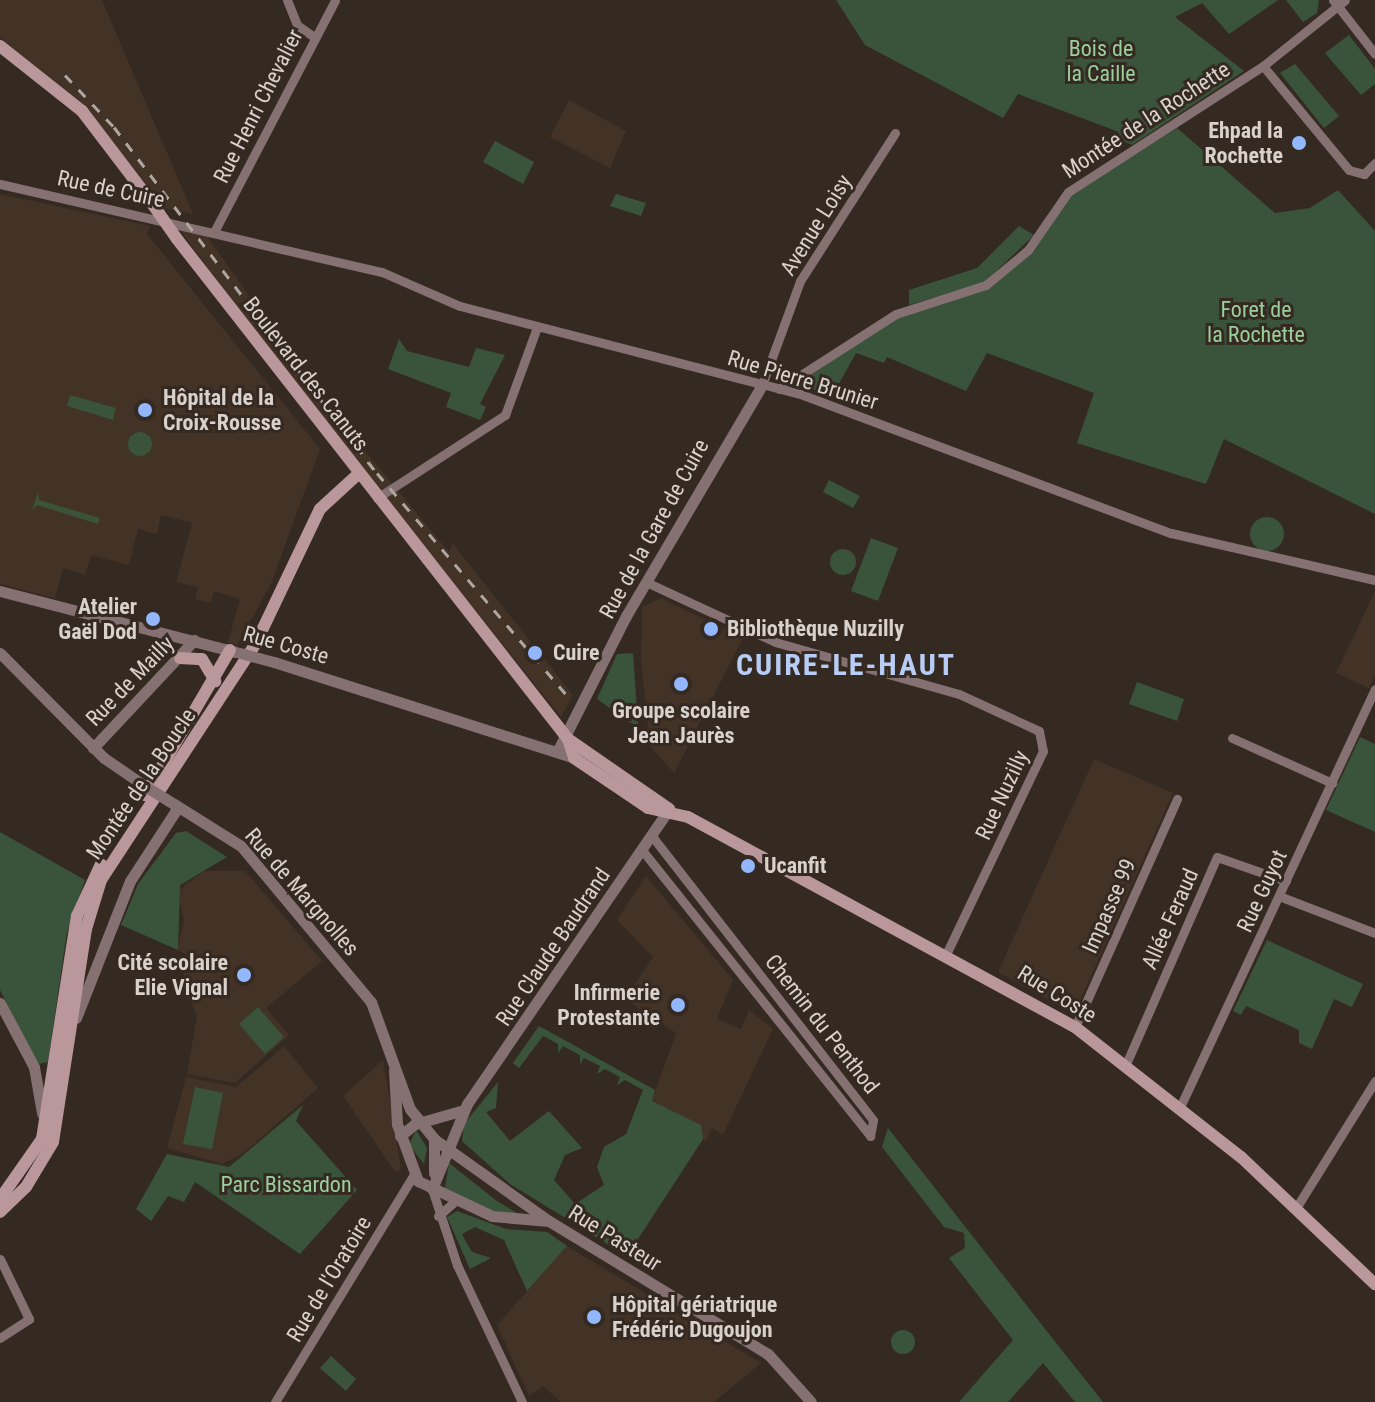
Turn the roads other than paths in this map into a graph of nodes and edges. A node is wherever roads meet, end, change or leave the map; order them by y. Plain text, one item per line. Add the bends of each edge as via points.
1 (287, 0) edge
2 (335, 0) edge
3 (1339, 2) edge
4 (313, 36) junction
5 (0, 46) edge
6 (1375, 54) edge
7 (1263, 66) junction
8 (895, 133) dead end
9 (1375, 163) edge
10 (0, 184) edge
11 (215, 230) junction
12 (537, 327) junction
13 (762, 385) junction
14 (779, 389) junction
15 (358, 474) junction
16 (377, 498) junction
17 (293, 566) junction
18 (1375, 580) edge
19 (646, 582) junction
20 (0, 591) edge
21 (194, 640) junction
22 (235, 652) junction
23 (0, 653) edge
24 (180, 658) junction
25 (215, 681) junction
26 (1375, 689) edge
27 (1232, 738) dead end
28 (568, 739) junction
29 (93, 748) junction
30 (557, 752) junction
31 (574, 758) junction
32 (1332, 783) junction
33 (1177, 799) dead end
34 (176, 805) junction
35 (140, 808) junction
36 (669, 809) junction
37 (652, 836) junction
38 (642, 850) junction
39 (1286, 881) junction
40 (1279, 896) junction
41 (1375, 933) edge
42 (947, 952) junction
43 (0, 1003) edge
44 (1075, 1027) junction
45 (73, 1030) junction
46 (396, 1061) junction
47 (1126, 1064) junction
48 (1375, 1081) edge
49 (467, 1104) junction
50 (1180, 1107) junction
51 (420, 1122) junction
52 (400, 1136) junction
53 (434, 1139) junction
54 (445, 1149) junction
55 (33, 1155) junction
56 (435, 1173) junction
57 (414, 1174) junction
58 (432, 1189) junction
59 (0, 1199) edge
60 (455, 1201) junction
61 (1296, 1208) junction
62 (0, 1212) edge
63 (438, 1216) junction
64 (549, 1221) junction
65 (0, 1259) edge
66 (1375, 1284) edge
67 (0, 1338) edge
68 (275, 1402) edge
69 (522, 1402) edge
70 (811, 1402) edge

1 - 4 street via 297,25
2 - 4 street, Rue Henri Chevalier
3 - 6 street
3 - 7 street, Montée de la Rochette
4 - 11 street, Rue Henri Chevalier
5 - 15 main road, Boulevard des Canuts, bridge via 82,111
7 - 9 street via 1349,170 1364,174
7 - 14 street, Montée de la Rochette via 1068,192 1028,250 986,285 896,314
8 - 13 street, Avenue Loisy via 800,281
10 - 11 street, Rue de Cuire
11 - 12 street, Rue Pierre Brunier via 382,272 460,306
12 - 13 street, Rue Pierre Brunier
12 - 16 street via 505,415
13 - 14 street, Rue Pierre Brunier
13 - 19 street, Rue de la Gare de Cuire
14 - 18 street, Rue Pierre Brunier via 1171,533
15 - 16 main road, Boulevard des Canuts
15 - 17 main road, Montée de la Boucle via 320,509
16 - 28 main road, Boulevard des Canuts
17 - 35 main road, Montée de la Boucle via 228,681
17 - 45 main road, Montée de la Boucle via 230,686 101,880 86,929
19 - 28 street, Rue de la Gare de Cuire via 576,710
19 - 42 street, Rue Nuzilly via 775,642 959,694 1039,731 1043,751
20 - 21 street, Rue Coste
21 - 22 street, Rue Coste
21 - 24 street, Rue de Mailly
22 - 25 main road
22 - 30 street, Rue Coste, bridge
23 - 29 street, Rue de Margnolles
24 - 25 main road via 202,659
24 - 29 street, Rue de Mailly
25 - 35 main road
26 - 32 street, Rue Guyot
27 - 32 street
28 - 30 street
28 - 31 main road
28 - 36 main road, Rue Coste
29 - 34 street, Rue de Margnolles, bridge
30 - 31 street, Rue Coste
31 - 36 main road, Rue Coste via 648,808
32 - 39 street, Rue Guyot
33 - 44 street, Impasse 99
34 - 45 street via 130,881
34 - 46 street, Rue de Margnolles via 245,851 371,1002
35 - 55 main road, Montée de la Boucle via 103,859 77,916
36 - 37 street, Rue Claude Baudrand
36 - 42 main road, Rue Coste
37 - 38 street, Rue Claude Baudrand
37 - 38 street, Chemin du Penthod via 873,1120 870,1136
38 - 49 street, Rue Claude Baudrand
39 - 40 street, Rue Guyot
39 - 47 street, Allée Feraud via 1217,857
40 - 41 street
40 - 50 street, Rue Guyot
42 - 44 main road, Rue Coste
43 - 55 street via 41,1094
44 - 47 main road, Rue Coste
45 - 62 main road, Montée de la Boucle via 53,1142 26,1187
46 - 51 street, Rue de Margnolles
46 - 52 street, Rue de Margnolles
47 - 50 main road, Rue Coste
48 - 61 street
49 - 51 street, Rue Claude Baudrand via 452,1119
49 - 54 street, Rue Claude Baudrand
50 - 61 main road, Rue Coste
51 - 52 street
51 - 53 street, Rue de Margnolles
52 - 57 street, Rue de Margnolles
53 - 54 street, Rue de Margnolles
53 - 56 street
54 - 56 street
54 - 64 street, Rue Pasteur
55 - 59 main road, Montée de la Boucle
56 - 58 street
57 - 58 street, Rue de Margnolles
57 - 68 street, Rue de l'Oratoire
58 - 60 street, Rue Pasteur
58 - 63 street
60 - 63 street
60 - 64 street, Rue Pasteur via 500,1219
61 - 66 main road, Rue Coste
63 - 69 street
64 - 70 street, Rue Pasteur via 768,1354
65 - 67 street via 28,1323

